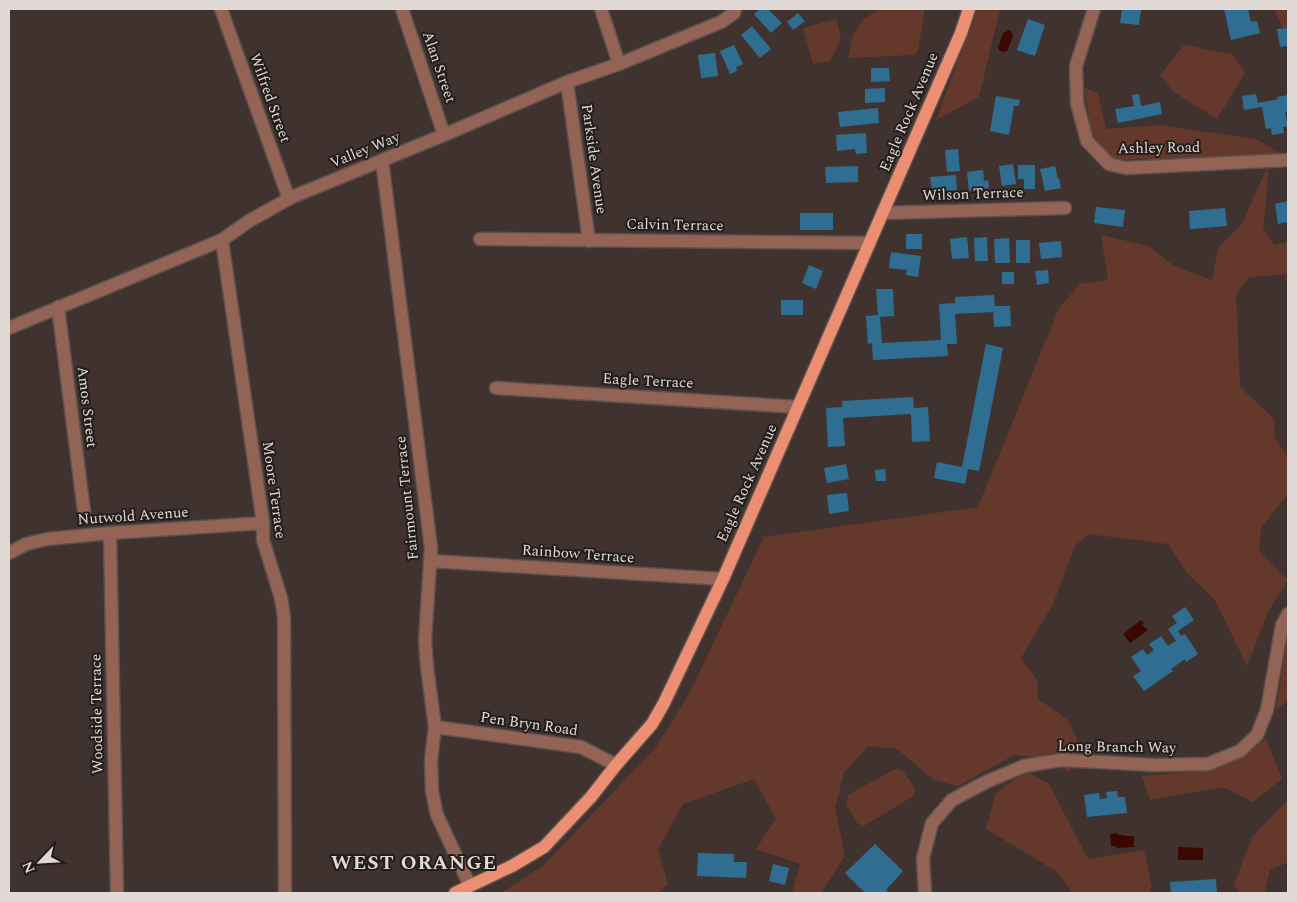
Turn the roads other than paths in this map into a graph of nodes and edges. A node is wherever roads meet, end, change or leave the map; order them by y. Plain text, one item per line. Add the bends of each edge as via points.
1 (221, 9) edge
2 (402, 9) edge
3 (601, 9) edge
4 (735, 9) edge
5 (969, 9) edge
6 (1094, 9) edge
7 (618, 64) junction
8 (568, 82) junction
9 (444, 135) junction
10 (382, 160) junction
11 (1288, 160) edge
12 (288, 199) junction
13 (1064, 208) dead end
14 (883, 213) junction
15 (480, 239) dead end
16 (222, 240) junction
17 (589, 241) junction
18 (870, 243) junction
19 (58, 307) junction
20 (9, 328) edge
21 (496, 388) dead end
22 (798, 407) junction
23 (84, 512) dead end
24 (263, 523) junction
25 (110, 534) junction
26 (9, 553) edge
27 (431, 561) junction
28 (723, 580) junction
29 (1288, 614) edge
30 (434, 727) junction
31 (616, 764) junction
32 (470, 886) junction
33 (117, 893) edge
34 (285, 893) edge
35 (454, 893) edge
36 (925, 893) edge

1 - 12 street, Wilfred Street
2 - 9 street, Alan Street
3 - 7 street
4 - 7 street, Valley Way via 721,22
5 - 14 main road, Eagle Rock Avenue
6 - 11 street, Ashley Road via 1076,66 1077,103 1087,141 1109,164 1126,168
7 - 8 street, Valley Way
8 - 9 street, Valley Way
8 - 17 street, Parkside Avenue
9 - 10 street, Valley Way
10 - 12 street, Valley Way
10 - 27 street, Fairmount Terrace
12 - 16 street, Valley Way
13 - 14 street, Wilson Terrace
14 - 18 main road, Eagle Rock Avenue
15 - 17 street, Calvin Terrace
16 - 19 street, Valley Way
16 - 24 street, Moore Terrace
17 - 18 street, Calvin Terrace
18 - 22 main road, Eagle Rock Avenue
19 - 20 street, Valley Way
19 - 23 street, Amos Street
21 - 22 street, Eagle Terrace
22 - 28 main road, Eagle Rock Avenue
24 - 25 street, Nutwold Avenue
24 - 34 street, Moore Terrace via 263,540 284,617
25 - 26 street, Nutwold Avenue via 34,541
25 - 33 street, Woodside Terrace
27 - 28 street, Rainbow Terrace
27 - 30 street, Fairmount Terrace via 425,640
28 - 31 main road, Eagle Rock Avenue via 664,704 652,724
29 - 36 street, Long Branch Way via 1282,625 1266,710 1257,735 1240,751 1208,764 1062,760 1024,766 986,782 952,800 932,823 923,858
30 - 31 street, Pen Bryn Road via 582,747
30 - 32 street, Fairmount Terrace via 432,791 437,815
31 - 32 main road, Eagle Rock Avenue via 591,797 544,847
32 - 35 main road, Eagle Rock Avenue

